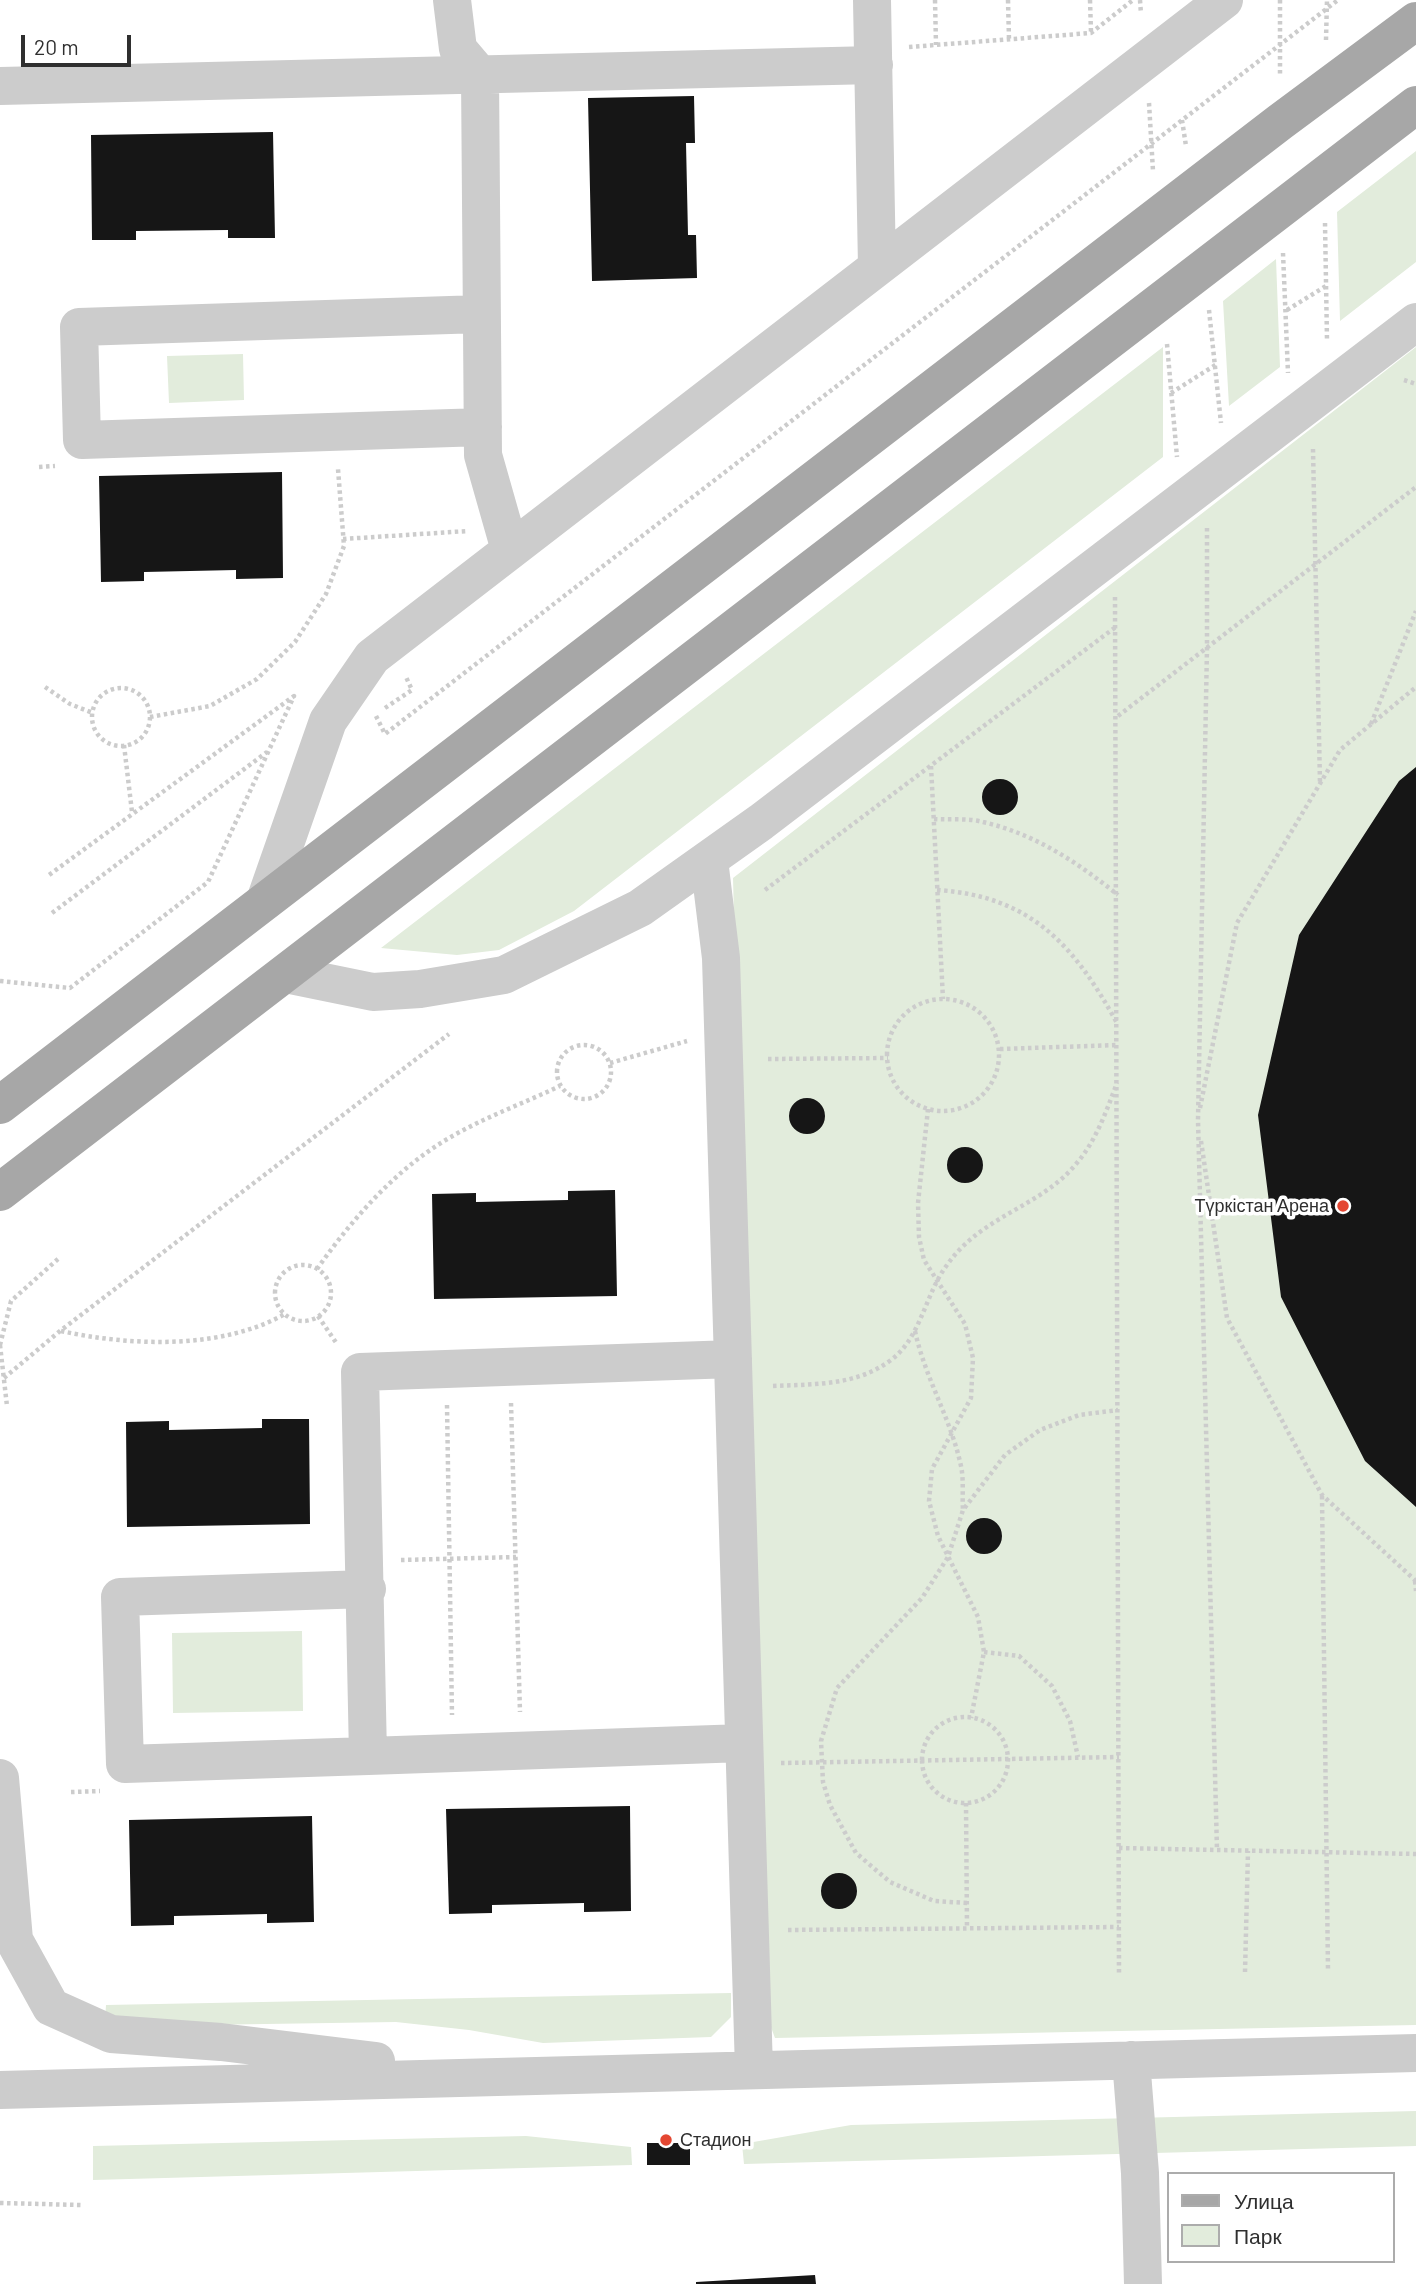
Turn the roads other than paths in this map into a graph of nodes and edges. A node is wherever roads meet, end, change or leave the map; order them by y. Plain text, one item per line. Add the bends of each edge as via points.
1 (452, 0) edge
2 (873, 0) edge
3 (1224, 0) edge
4 (1416, 21) edge
5 (874, 57) junction
6 (480, 75) junction
7 (0, 86) edge
8 (1416, 105) edge
9 (877, 267) junction
10 (481, 314) junction
11 (1416, 322) edge
12 (482, 427) junction
13 (507, 539) junction
14 (709, 860) junction
15 (265, 901) junction
16 (285, 974) junction
17 (0, 1104) edge
18 (0, 1192) edge
19 (733, 1359) junction
20 (367, 1588) junction
21 (744, 1743) junction
22 (368, 1756) junction
23 (0, 1778) edge
24 (1416, 2053) edge
25 (1132, 2060) junction
26 (754, 2070) junction
27 (499, 2077) junction
28 (0, 2090) edge
29 (1143, 2284) edge

1 - 6 street via 458,48
2 - 5 street
3 - 9 street
4 - 15 main road
5 - 6 street
5 - 9 street
6 - 7 street
6 - 10 street
8 - 16 main road
9 - 13 street
10 - 12 street
10 - 12 street via 79,327 82,440
11 - 14 street
12 - 13 street via 483,455
13 - 15 street via 372,657 328,721
14 - 16 street via 640,908 503,975 373,992
14 - 19 street via 721,958
15 - 17 main road
16 - 18 main road
19 - 20 street via 360,1372
19 - 21 street
20 - 22 street
20 - 22 street via 120,1597 125,1764
21 - 22 street
21 - 26 street
23 - 27 street via 14,1940 51,2007 111,2034 221,2042
24 - 25 street
25 - 26 street
25 - 29 street
26 - 27 street
27 - 28 street

